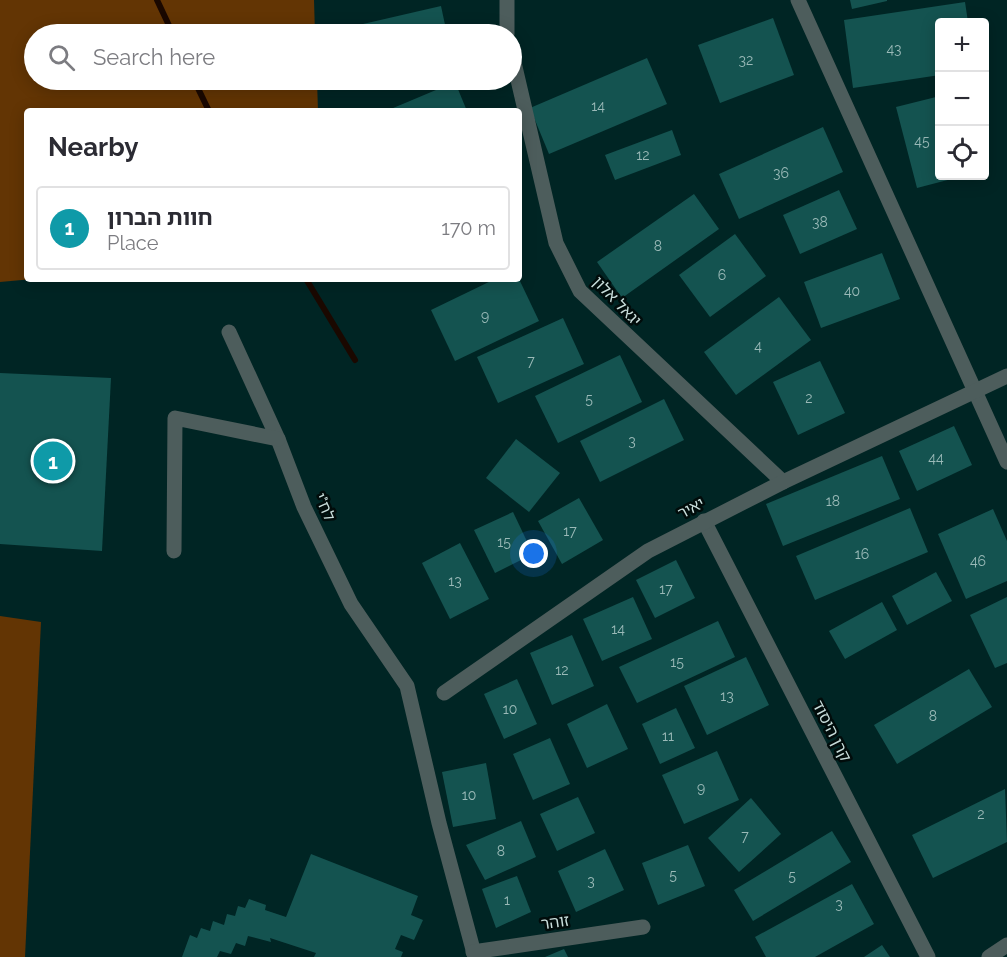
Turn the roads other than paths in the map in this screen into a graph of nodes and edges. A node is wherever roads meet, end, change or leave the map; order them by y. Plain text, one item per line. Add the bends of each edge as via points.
1 (507, 0) edge
2 (798, 0) edge
3 (507, 24) edge
4 (520, 90) edge
5 (229, 332) dead end
6 (1007, 376) edge
7 (973, 390) junction
8 (278, 439) junction
9 (1007, 462) edge
10 (783, 482) junction
11 (704, 521) junction
12 (174, 551) dead end
13 (444, 693) dead end
14 (643, 927) dead end
15 (1007, 945) edge
16 (474, 955) edge
17 (928, 957) edge
18 (989, 957) edge

1 - 3 street
2 - 7 street
4 - 10 street, יגאל אלון via 556,243 580,291
5 - 8 street, לח"י
6 - 7 street, יאיר
7 - 9 street
7 - 10 street, יאיר
8 - 12 street via 175,418
8 - 16 street, לח"י via 304,507 351,604 407,686
10 - 11 street, יאיר
11 - 13 street, יאיר via 648,551
11 - 17 street, קרן היסוד
14 - 16 street, זוהר
15 - 18 street

